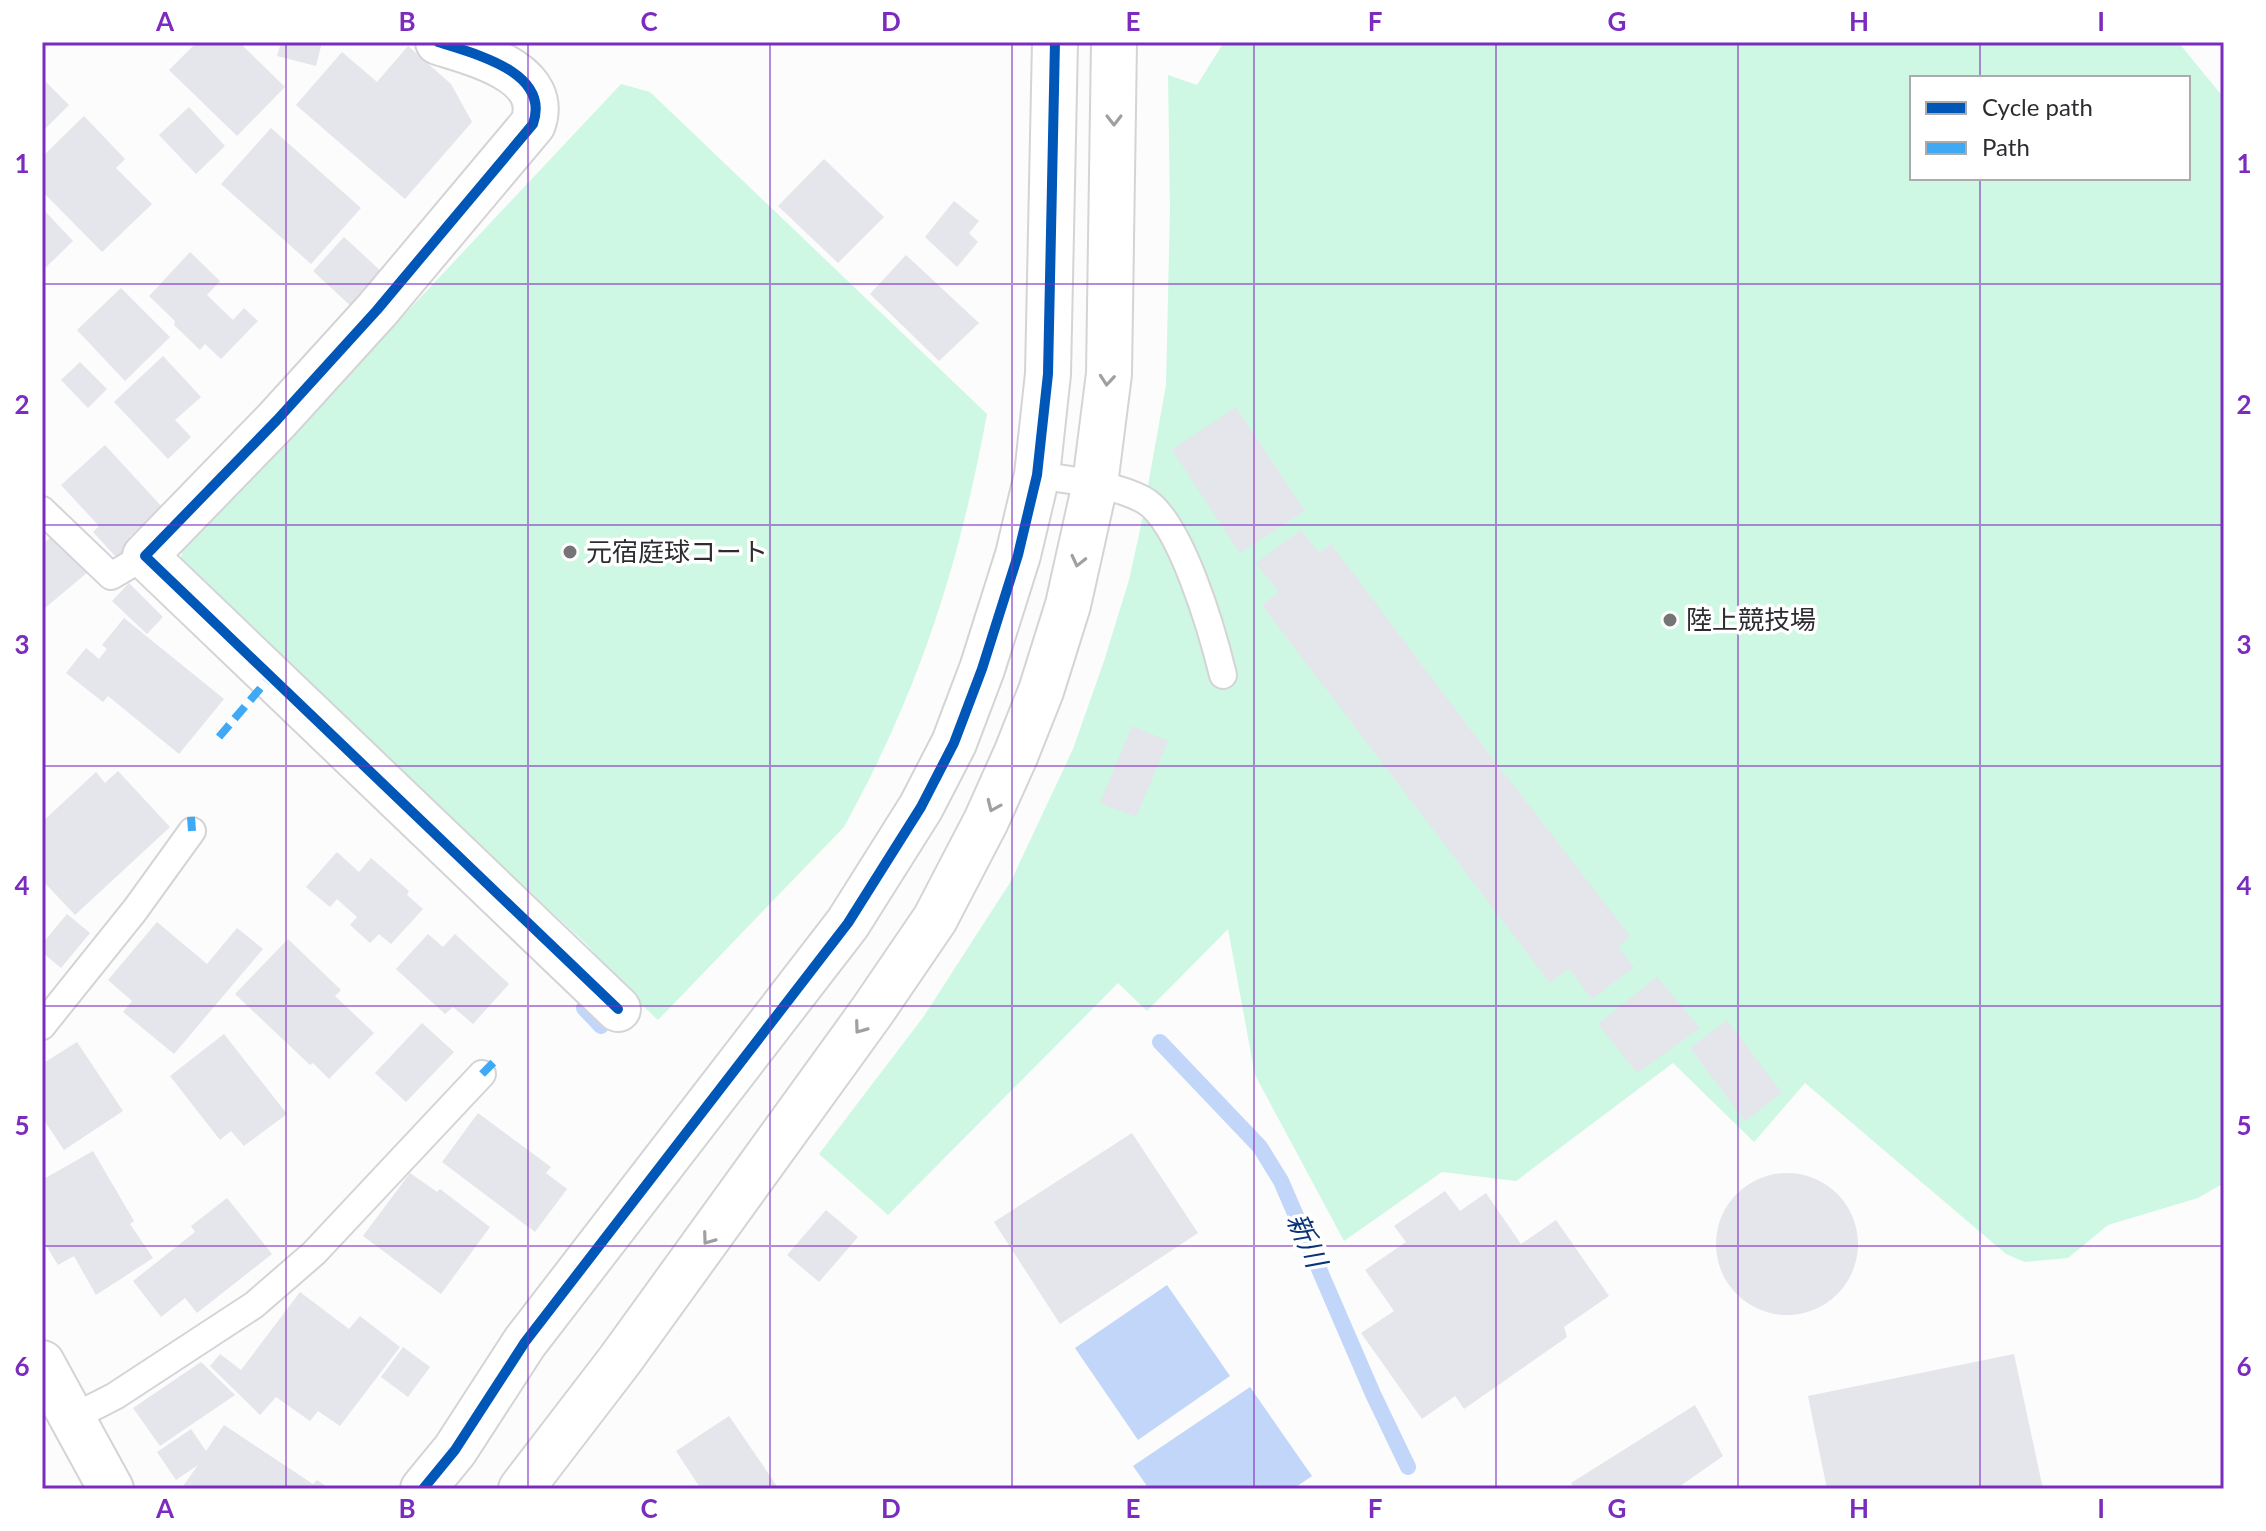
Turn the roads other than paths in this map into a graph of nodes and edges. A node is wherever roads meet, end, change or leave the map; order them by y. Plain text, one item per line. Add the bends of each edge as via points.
1 (438, 42) edge
2 (1055, 42) edge
3 (1114, 42) edge
4 (1037, 475) junction
5 (1095, 484) junction
6 (42, 510) edge
7 (145, 556) junction
8 (1223, 675) dead end
9 (192, 831) dead end
10 (618, 1009) dead end
11 (42, 1026) edge
12 (482, 1074) dead end
13 (525, 1342) junction
14 (42, 1363) edge
15 (72, 1418) junction
16 (111, 1489) edge
17 (396, 1489) edge
18 (423, 1489) edge
19 (521, 1489) edge

1 - 7 street via 516,73 535,98 533,124 377,310
2 - 4 street via 1048,374
3 -> 5 street via 1109,374
4 - 5 lane
4 - 13 street via 982,669 954,743 921,807 848,923
5 - 8 lane via 1146,502 1164,518 1178,542
5 -> 19 street via 1068,605 1041,691 986,821 935,919 629,1348
6 - 7 lane via 111,576
7 - 10 street
9 - 11 lane
12 - 15 lane via 314,1253 254,1305
13 - 17 street via 434,1438
13 - 18 street via 455,1450
14 - 15 street
15 - 16 street

